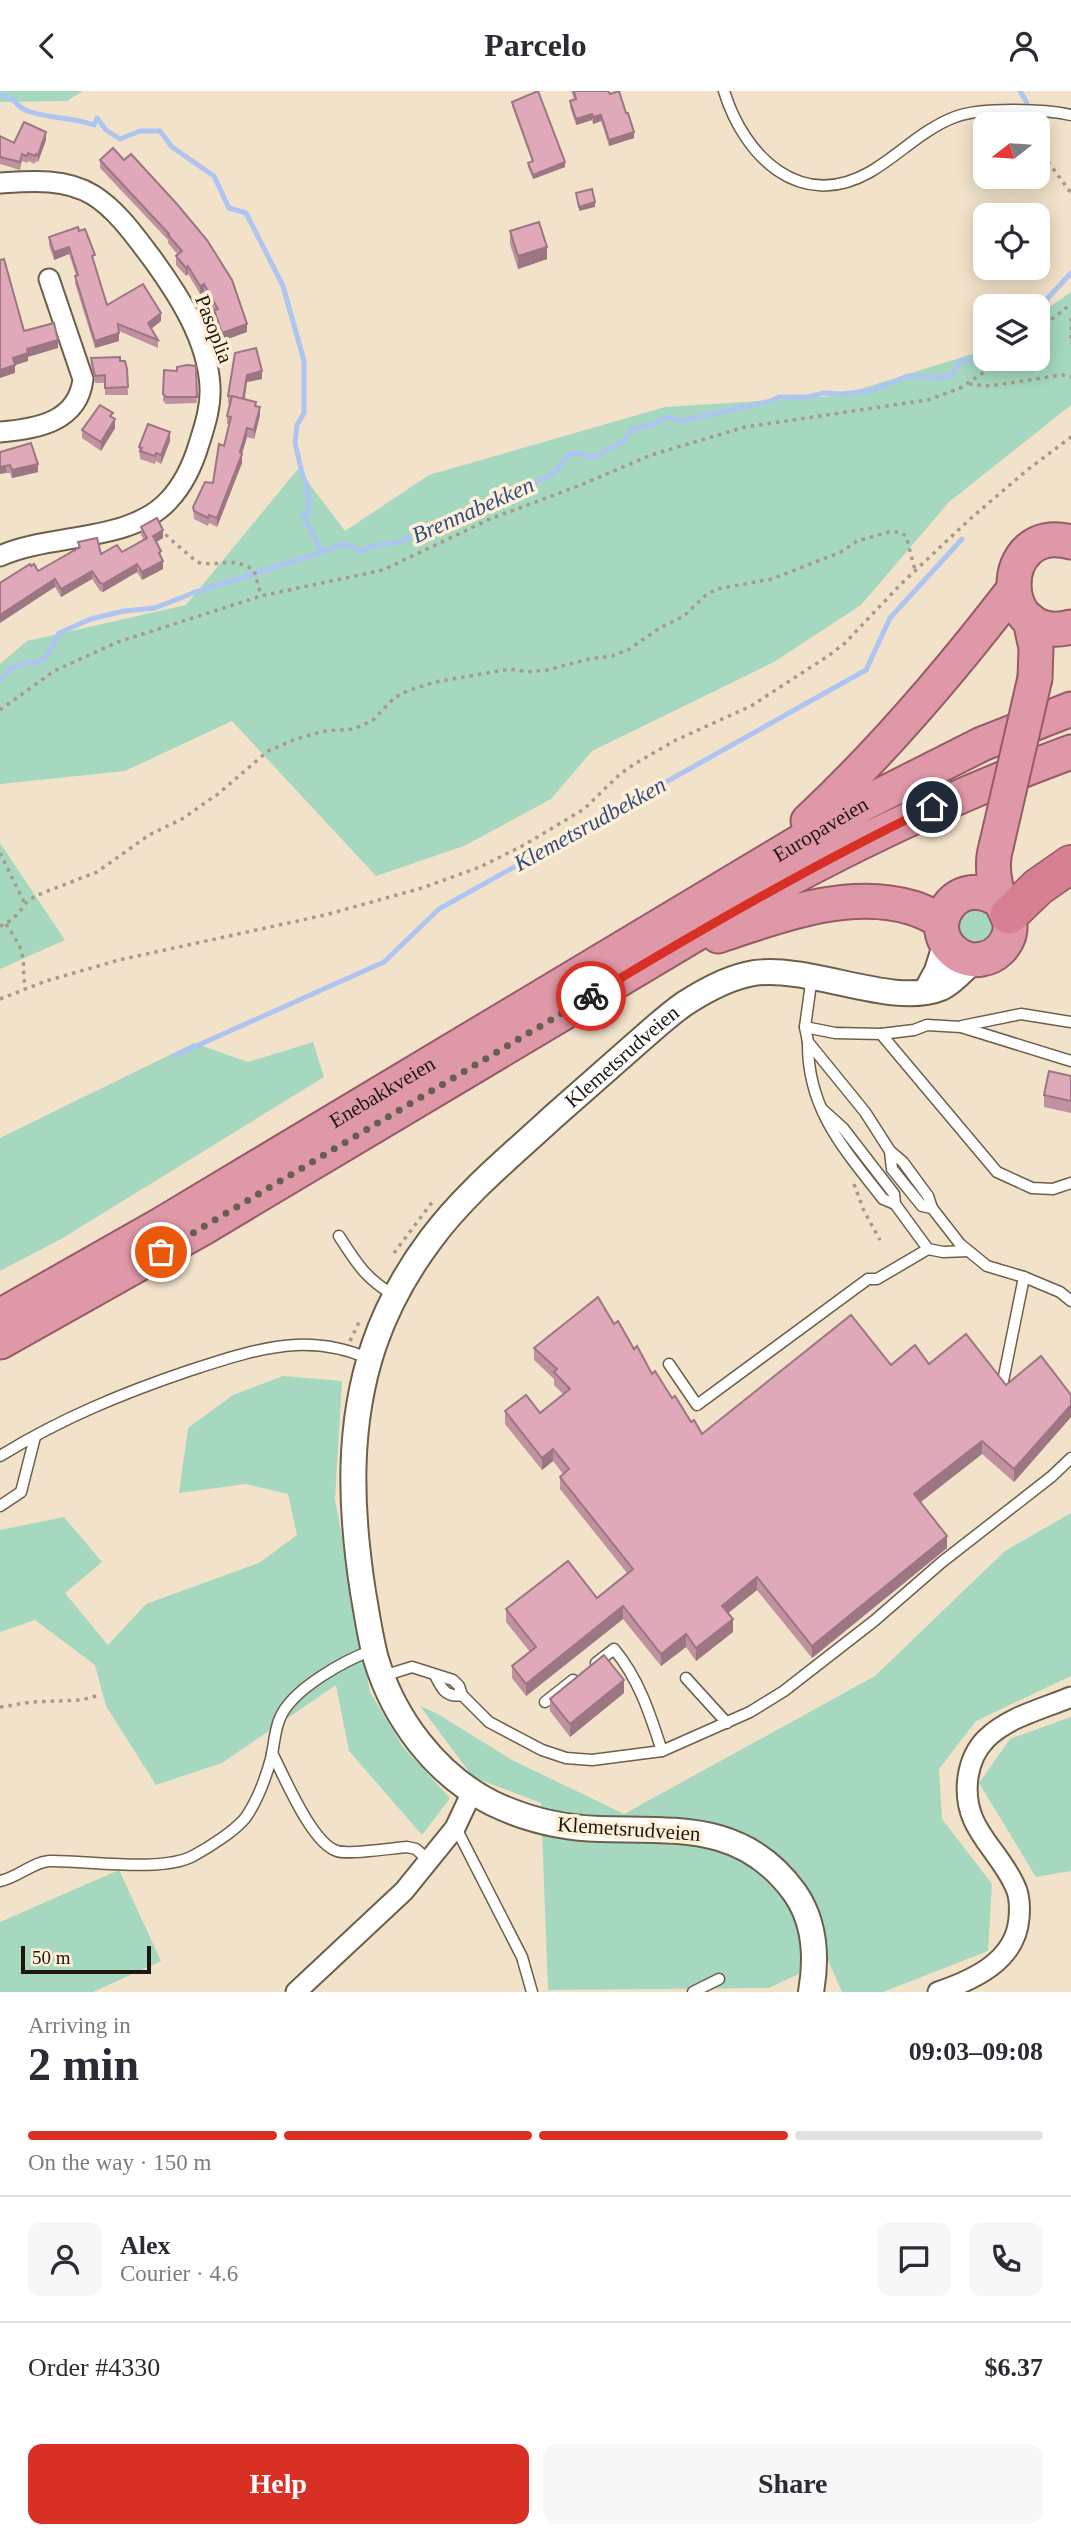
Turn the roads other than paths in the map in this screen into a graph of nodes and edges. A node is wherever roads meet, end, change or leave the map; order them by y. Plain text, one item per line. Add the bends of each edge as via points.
1 (724, 91) edge
2 (1071, 115) edge
3 (0, 183) edge
4 (49, 279) dead end
5 (0, 432) edge
6 (1071, 542) edge
7 (0, 556) edge
8 (1013, 590) junction
9 (1030, 620) junction
10 (1070, 627) edge
11 (1036, 676) junction
12 (1071, 709) edge
13 (1071, 752) edge
14 (995, 851) junction
15 (1071, 864) edge
16 (767, 876) junction
17 (964, 893) junction
18 (1004, 908) junction
19 (944, 932) junction
20 (658, 955) junction
21 (974, 960) junction
22 (812, 976) junction
23 (926, 991) junction
24 (1071, 1022) edge
25 (805, 1027) junction
26 (961, 1027) junction
27 (881, 1034) junction
28 (808, 1042) junction
29 (1071, 1061) edge
30 (1071, 1183) edge
31 (340, 1236) dead end
32 (928, 1249) junction
33 (968, 1251) junction
34 (1024, 1277) junction
35 (395, 1296) junction
36 (1071, 1301) edge
37 (0, 1316) edge
38 (0, 1342) edge
39 (369, 1359) junction
40 (669, 1364) dead end
41 (1003, 1381) edge
42 (35, 1437) junction
43 (0, 1456) edge
44 (1071, 1458) edge
45 (0, 1506) edge
46 (374, 1650) junction
47 (435, 1675) junction
48 (382, 1677) junction
49 (686, 1678) dead end
50 (462, 1695) junction
51 (1071, 1697) edge
52 (545, 1702) dead end
53 (727, 1723) junction
54 (662, 1751) junction
55 (272, 1753) junction
56 (472, 1792) junction
57 (455, 1828) junction
58 (429, 1862) junction
59 (0, 1881) edge
60 (719, 1979) dead end
61 (942, 1991) edge
62 (296, 1992) edge
63 (532, 1992) edge
64 (693, 1992) edge
65 (811, 1992) edge

1 - 2 lane via 753,148 774,170 814,186 841,185 870,172 939,125 966,113
3 - 7 street, Pasoplia via 65,184 92,194 116,215 158,267 186,313 203,353 210,386 197,450 183,481 161,507 122,527
4 - 5 street via 78,361 82,393 68,412 45,425
6 - 8 highway via 1048,541 1028,550 1016,568
8 - 9 highway
8 - 16 highway via 912,715
9 - 10 highway via 1051,629
9 - 11 highway via 1037,648
10 - 11 highway
11 - 14 highway, bridge
12 - 16 highway, Europaveien via 951,758 863,804
13 - 16 highway, Europaveien via 932,807 824,860
14 - 17 highway
14 - 18 highway
15 - 18 highway
16 - 20 highway, Enebakkveien
16 - 37 highway, Enebakkveien
17 - 18 highway via 983,892
17 - 19 highway via 949,904
18 - 21 highway via 1009,934 1000,950
19 - 20 highway via 911,907 842,903 781,915
19 - 21 highway via 963,957
19 - 23 street via 937,971
20 - 38 highway, Enebakkveien via 203,1228
21 - 23 street, Klemetsrudveien via 949,983
22 - 23 street, Klemetsrudveien via 902,993
22 - 25 lane
22 - 35 street, Klemetsrudveien via 771,972 740,976 674,1011 461,1203 433,1236
24 - 26 lane via 1021,1014
25 - 27 lane
25 - 28 lane
26 - 27 lane via 928,1025
26 - 29 lane
27 - 30 lane via 997,1172 1032,1188 1053,1189
28 - 32 lane via 815,1093 830,1130
28 - 33 lane
31 - 35 lane via 361,1271
32 - 33 lane
32 - 40 lane via 877,1279 868,1279 697,1405
33 - 34 lane via 987,1266
34 - 36 lane
34 - 41 lane
35 - 39 street, Klemetsrudveien
39 - 42 lane via 334,1347 263,1349 125,1392
39 - 46 street, Klemetsrudveien via 354,1437 353,1493
42 - 43 lane
42 - 45 lane via 20,1492
44 - 53 lane via 802,1678
46 - 48 street, Klemetsrudveien
46 - 55 lane via 353,1657 304,1689 287,1706 278,1722
47 - 48 lane via 412,1667
47 - 50 lane via 453,1680
47 - 50 lane via 444,1692
48 - 56 street, Klemetsrudveien via 414,1736
49 - 53 lane
50 - 54 lane via 489,1722 566,1758 592,1760
51 - 61 street via 1003,1725 985,1739 970,1765 967,1800 971,1818 1016,1887 1019,1918 1006,1953 970,1980
52 - 54 lane via 614,1649 633,1674
53 - 54 lane
55 - 58 lane via 315,1833 327,1845 338,1852 407,1847
55 - 59 lane via 247,1817 190,1858 161,1863 45,1861
56 - 57 street
56 - 65 street, Klemetsrudveien via 516,1813 555,1824 690,1831 739,1845 778,1871 803,1905 814,1942
57 - 58 street
57 - 63 lane via 522,1957
58 - 62 street
60 - 64 lane

